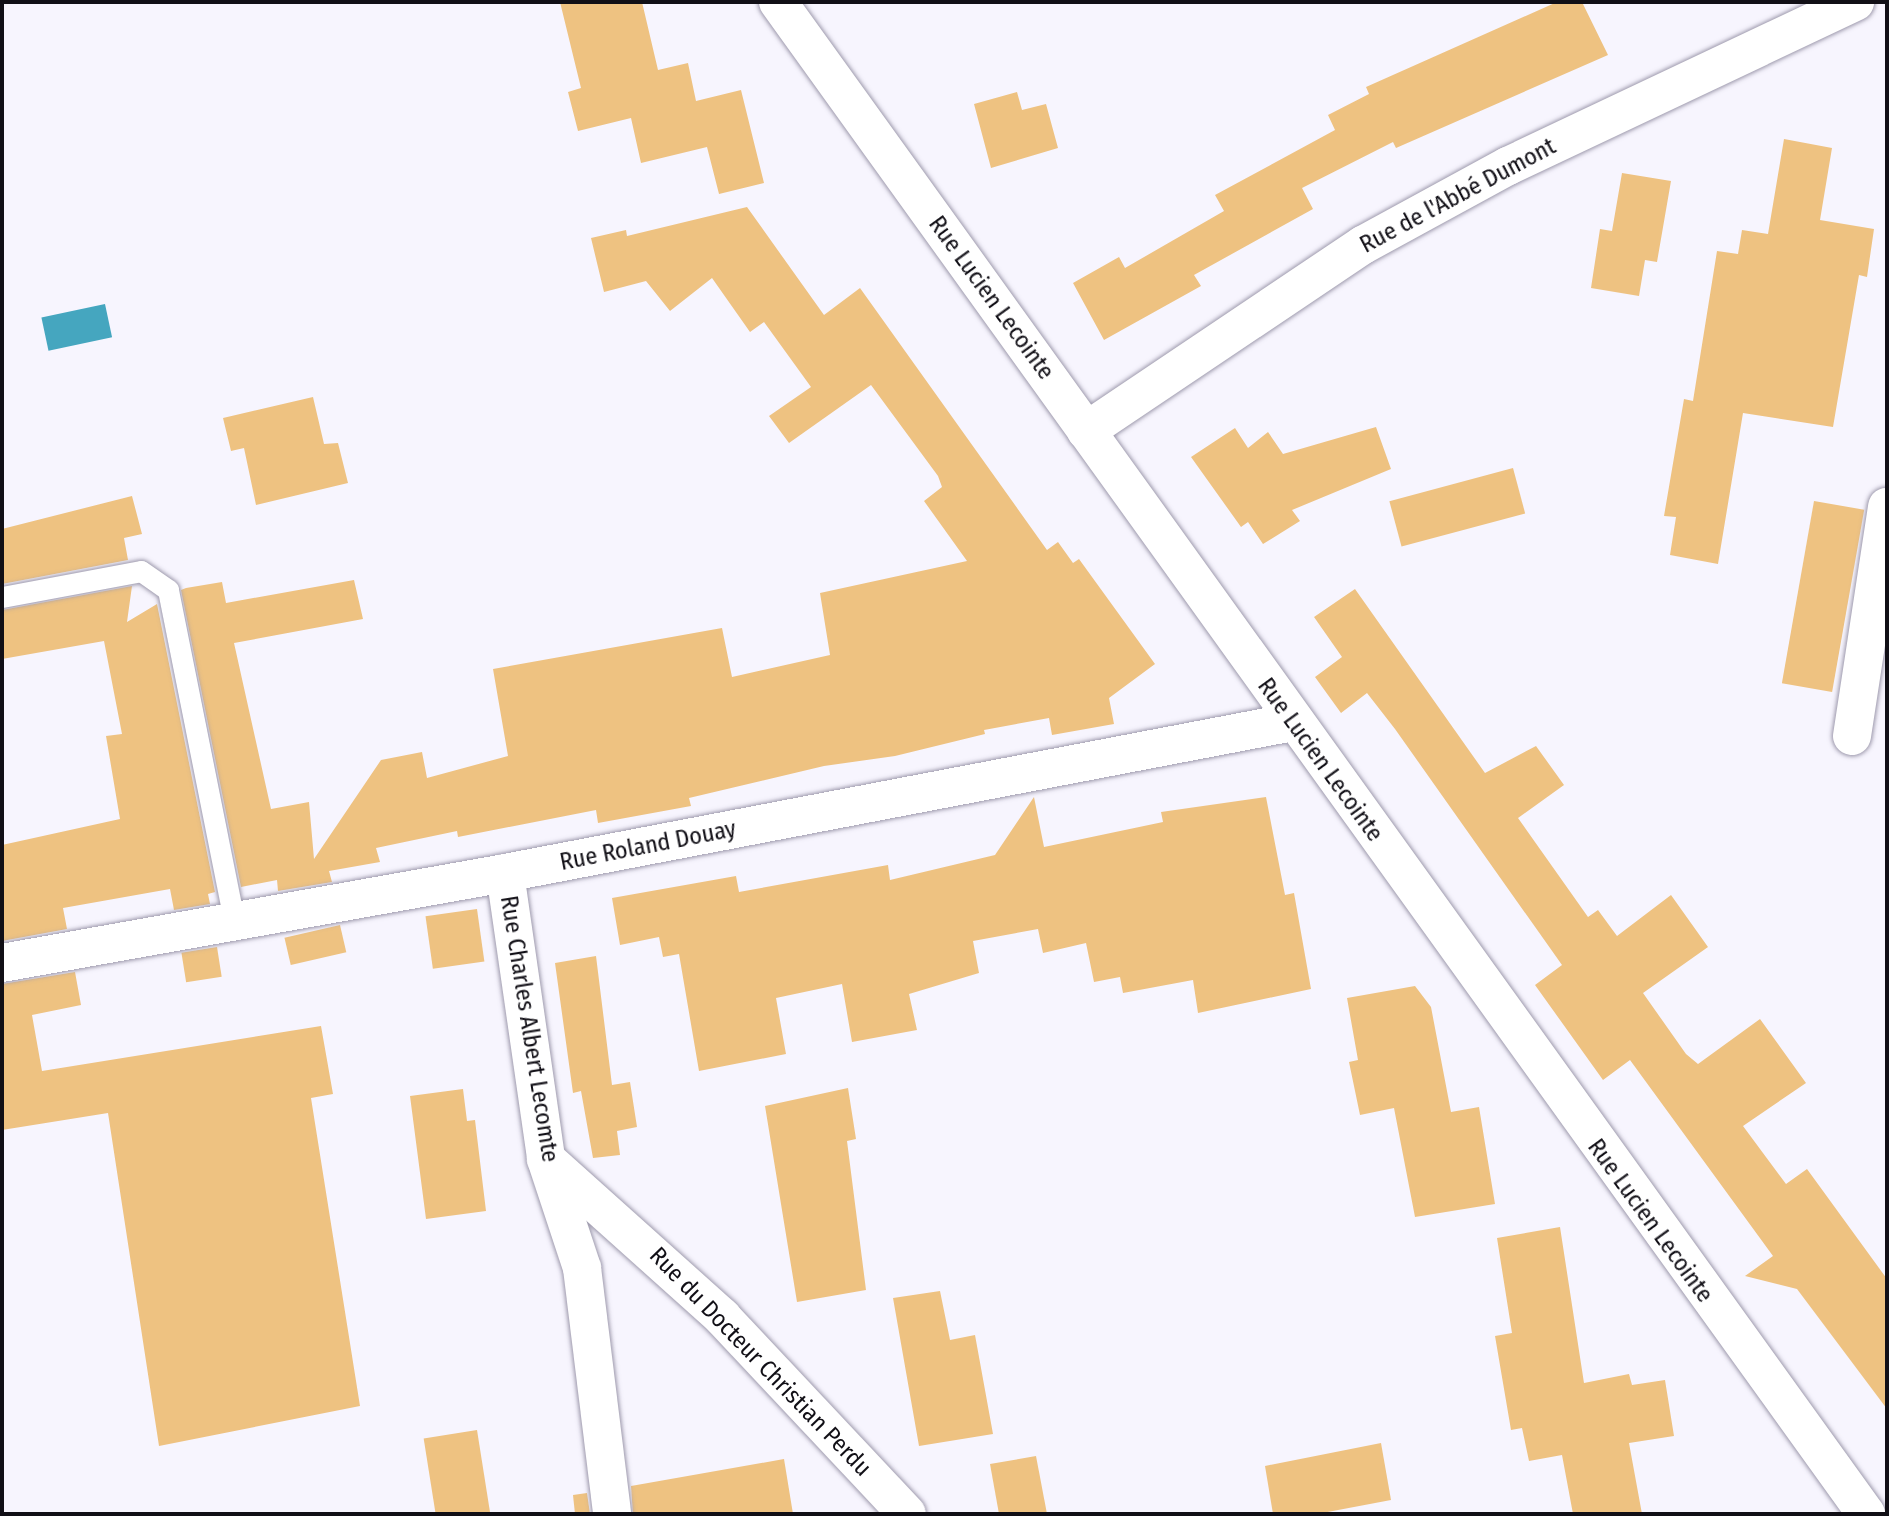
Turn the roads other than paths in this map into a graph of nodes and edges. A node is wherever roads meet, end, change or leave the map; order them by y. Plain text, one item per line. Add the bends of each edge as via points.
1 (778, 2) edge
2 (1855, 2) edge
3 (1086, 431) junction
4 (1887, 507) edge
5 (2, 597) edge
6 (1293, 722) junction
7 (1852, 736) dead end
8 (505, 873) junction
9 (234, 921) junction
10 (2, 962) edge
11 (547, 1159) junction
12 (612, 1514) edge
13 (907, 1514) edge
14 (1866, 1514) edge

1 - 3 street, Rue Lucien Lecointe
2 - 3 street, Rue de l'Abbé Dumont via 1508,166 1363,245
3 - 6 street, Rue Lucien Lecointe
4 - 7 street
5 - 9 lane via 141,571 168,590
6 - 8 street, Rue Roland Douay
6 - 14 street, Rue Lucien Lecointe
8 - 9 street, Rue Roland Douay
8 - 11 street, Rue Charles Albert Lecomte
9 - 10 street, Rue Roland Douay
11 - 12 street, Rue Charles Albert Lecomte via 582,1268
11 - 13 street, Rue du Docteur Christian Perdu via 723,1317

